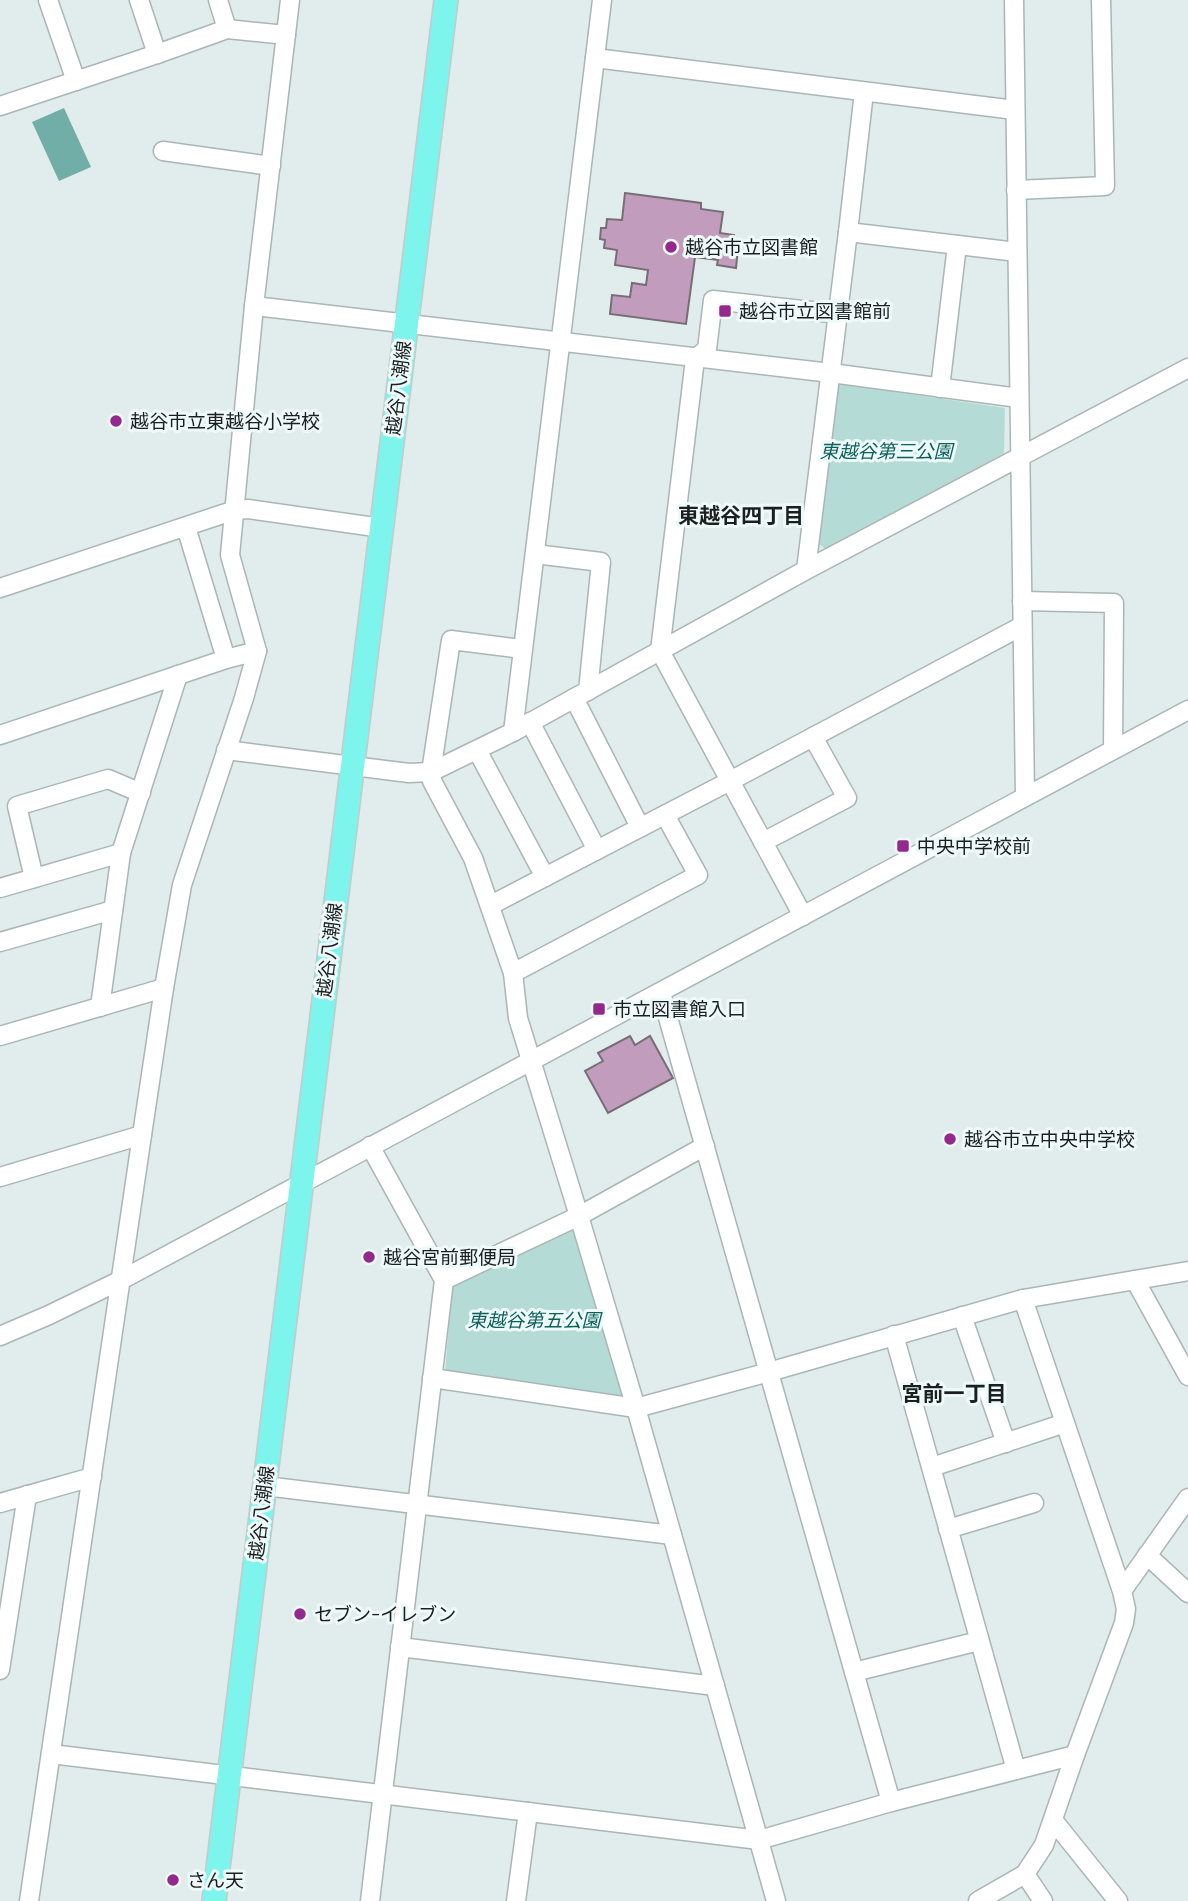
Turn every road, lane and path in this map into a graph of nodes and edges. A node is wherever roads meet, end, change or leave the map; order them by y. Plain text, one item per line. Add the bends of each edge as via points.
1 (48, 0) edge
2 (139, 0) edge
3 (218, 0) edge
4 (290, 0) edge
5 (446, 0) edge
6 (603, 0) edge
7 (1014, 0) edge
8 (1101, 0) edge
9 (227, 29) junction
10 (286, 35) junction
11 (157, 54) junction
12 (595, 58) junction
13 (76, 81) junction
14 (864, 92) junction
15 (0, 106) edge
16 (1015, 110) junction
17 (163, 151) dead end
18 (271, 166) junction
19 (1016, 190) junction
20 (849, 232) junction
21 (957, 245) junction
22 (1017, 252) junction
23 (254, 306) junction
24 (838, 314) junction
25 (406, 324) junction
26 (561, 342) junction
27 (695, 359) junction
28 (1188, 368) edge
29 (831, 373) junction
30 (940, 388) junction
31 (1019, 398) junction
32 (1020, 457) junction
33 (235, 510) junction
34 (187, 527) junction
35 (382, 528) junction
36 (535, 554) junction
37 (806, 570) junction
38 (0, 588) edge
39 (1022, 601) junction
40 (1022, 626) junction
41 (522, 649) junction
42 (257, 651) junction
43 (660, 651) junction
44 (226, 659) junction
45 (178, 675) junction
46 (581, 694) junction
47 (1188, 710) edge
48 (530, 722) junction
49 (513, 732) junction
50 (0, 735) edge
51 (813, 737) junction
52 (1113, 749) junction
53 (226, 750) junction
54 (477, 750) junction
55 (351, 767) junction
56 (432, 772) junction
57 (730, 781) junction
58 (141, 793) junction
59 (1025, 796) junction
60 (665, 815) junction
61 (640, 827) junction
62 (763, 842) junction
63 (597, 850) junction
64 (121, 853) junction
65 (545, 877) junction
66 (34, 878) junction
67 (0, 888) edge
68 (491, 905) junction
69 (113, 910) junction
70 (803, 916) junction
71 (0, 942) edge
72 (513, 972) junction
73 (164, 988) junction
74 (661, 993) junction
75 (100, 1007) junction
76 (0, 1037) edge
77 (532, 1060) junction
78 (142, 1135) junction
79 (370, 1146) junction
80 (705, 1146) junction
81 (0, 1177) edge
82 (301, 1182) junction
83 (579, 1216) junction
84 (1188, 1271) edge
85 (121, 1280) junction
86 (444, 1280) junction
87 (1135, 1280) junction
88 (1023, 1299) junction
89 (962, 1316) junction
90 (894, 1335) junction
91 (0, 1336) edge
92 (769, 1372) junction
93 (1188, 1376) edge
94 (432, 1378) junction
95 (636, 1408) junction
96 (1065, 1423) junction
97 (1006, 1443) junction
98 (932, 1467) junction
99 (92, 1477) junction
100 (265, 1486) junction
101 (27, 1495) junction
102 (1188, 1498) edge
103 (0, 1503) edge
104 (1034, 1503) dead end
105 (417, 1505) junction
106 (948, 1529) junction
107 (672, 1535) junction
108 (1147, 1555) junction
109 (1122, 1591) junction
110 (1188, 1594) edge
111 (979, 1641) junction
112 (400, 1647) junction
113 (0, 1670) edge
114 (854, 1672) junction
115 (715, 1686) junction
116 (51, 1754) junction
117 (1075, 1755) junction
118 (1016, 1770) junction
119 (229, 1775) junction
120 (383, 1794) junction
121 (891, 1802) junction
122 (528, 1812) junction
123 (1053, 1820) junction
124 (759, 1840) junction
125 (1025, 1874) junction
126 (990, 1898) edge
127 (29, 1901) edge
128 (214, 1901) edge
129 (370, 1901) edge
130 (516, 1901) edge
131 (776, 1901) edge
132 (1043, 1901) edge
133 (1118, 1901) edge

1 - 13 street
2 - 11 street
3 - 9 street
4 - 10 street
5 - 25 main road, 越谷八潮線
6 - 12 street
7 - 16 street
8 - 19 street via 1105,186
9 - 10 street
9 - 11 street
10 - 18 street
11 - 13 street
12 - 14 street
12 - 26 street
13 - 15 street
14 - 16 street
14 - 20 street
16 - 19 street
17 - 18 street
18 - 23 street
19 - 22 street
20 - 21 street
20 - 24 street
21 - 22 street
21 - 30 street
22 - 31 street
23 - 25 street
23 - 33 street
24 - 27 street via 713,300 707,349
24 - 29 street
25 - 26 street
25 - 35 main road, 越谷八潮線
26 - 27 street
26 - 36 street
27 - 29 street
27 - 43 street
28 - 32 street
29 - 30 street
29 - 37 street
30 - 31 street
31 - 32 street
32 - 37 street
32 - 39 street
33 - 34 street
33 - 35 street
33 - 42 street via 230,555
34 - 38 street
34 - 44 street
35 - 55 main road, 越谷八潮線
36 - 41 street
36 - 46 street via 601,562
37 - 43 street
39 - 40 street
39 - 52 street via 1114,603
40 - 51 street
40 - 59 street
41 - 49 street
41 - 56 street via 452,640
42 - 44 street
42 - 53 street
43 - 46 street
43 - 57 street
44 - 45 street
45 - 50 street
45 - 58 street
46 - 48 street
46 - 61 street
47 - 52 street
48 - 49 street
48 - 63 street
49 - 54 street
51 - 57 street
51 - 62 street via 847,798
52 - 59 street
53 - 55 street
53 - 73 street via 182,885
54 - 56 street
54 - 65 street
55 - 56 street
55 - 82 main road, 越谷八潮線
56 - 68 street via 432,781 473,858
57 - 60 street
57 - 62 street
58 - 64 street
58 - 66 street via 108,779 17,806
59 - 70 street
60 - 61 street
60 - 72 street via 698,875
61 - 63 street
62 - 70 street
63 - 65 street
64 - 66 street
64 - 69 street
65 - 68 street
66 - 67 street
68 - 72 street
69 - 71 street
69 - 75 street
70 - 74 street
72 - 77 street via 518,1018
73 - 75 street
73 - 78 street
74 - 77 street
74 - 80 street
75 - 76 street
77 - 79 street
77 - 83 street
78 - 81 street
78 - 85 street
79 - 82 street
79 - 86 street
80 - 83 street
80 - 92 street
82 - 85 street
82 - 100 main road, 越谷八潮線
83 - 86 street
83 - 95 street
84 - 87 street
85 - 91 street
85 - 99 street
86 - 94 street
87 - 88 street
87 - 93 street
88 - 89 street
88 - 96 street
89 - 90 street
89 - 97 street
90 - 92 street
90 - 98 street
92 - 95 street
92 - 114 street
94 - 95 street
94 - 105 street
95 - 107 street
96 - 97 street
96 - 109 street
97 - 98 street
98 - 106 street
99 - 101 street
99 - 116 street
100 - 105 street
100 - 119 main road, 越谷八潮線
101 - 103 street
101 - 113 street
102 - 108 street
104 - 106 street
105 - 107 street
105 - 112 street
106 - 111 street
107 - 115 street
108 - 109 street
108 - 110 street
109 - 117 street via 1124,1623
111 - 114 street
111 - 118 street
112 - 115 street
112 - 120 street
114 - 121 street
115 - 124 street
116 - 119 street
116 - 127 street
117 - 118 street
117 - 123 street
118 - 121 street
119 - 120 street
119 - 128 main road, 越谷八潮線
120 - 122 street
120 - 129 street
121 - 124 street
122 - 124 street
122 - 130 street
123 - 125 street via 1044,1845
123 - 133 street
124 - 131 street
125 - 126 street
125 - 132 street

